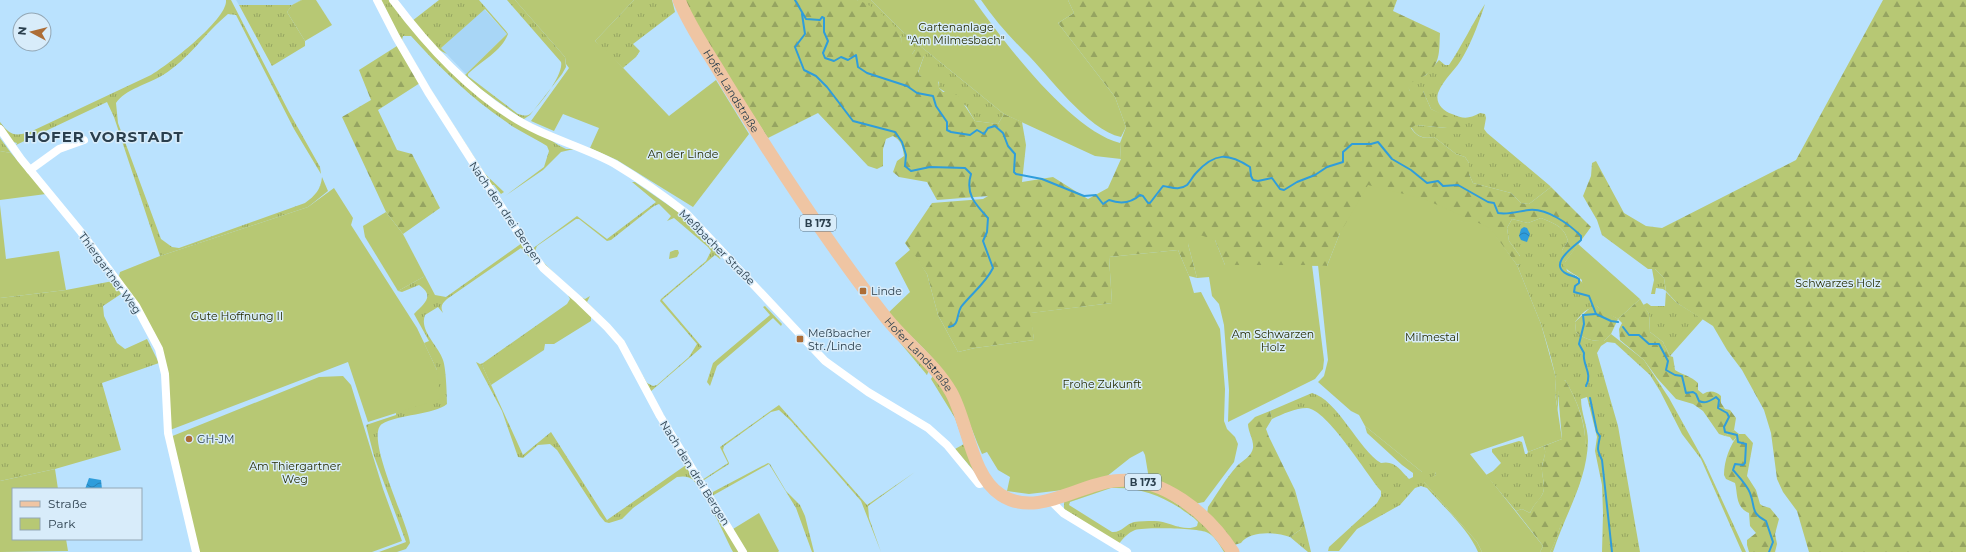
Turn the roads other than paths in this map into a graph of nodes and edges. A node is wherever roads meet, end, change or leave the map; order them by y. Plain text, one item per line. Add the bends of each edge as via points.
1 (377, 0) edge
2 (393, 0) edge
3 (679, 0) edge
4 (0, 129) edge
5 (84, 140) dead end
6 (30, 170) junction
7 (987, 482) junction
8 (1050, 500) junction
9 (196, 552) edge
10 (743, 552) edge
11 (1127, 552) edge
12 (1233, 552) edge

1 - 10 street, Nach den drei Bergen via 436,104 522,240 543,268 580,300 621,344 660,416
2 - 7 street, Meßbacher Straße via 435,51 478,91 506,112 549,135 615,164 687,214 824,361 868,392 928,428 947,445 979,484
3 - 7 main road, Hofer Landstraße / B 173 via 756,131 833,246 885,317 938,374 951,392
4 - 6 street, Thiergartner Weg
5 - 6 street via 59,149
6 - 9 street, Thiergartner Weg via 81,232 136,306 159,349 165,374 168,433
7 - 8 main road, Hofer Landstraße / B 173 via 1007,499 1029,503
8 - 11 street via 1063,513
8 - 12 main road, Hofer Landstraße / B 173 via 1112,481 1142,482 1172,494 1201,514 1224,538

